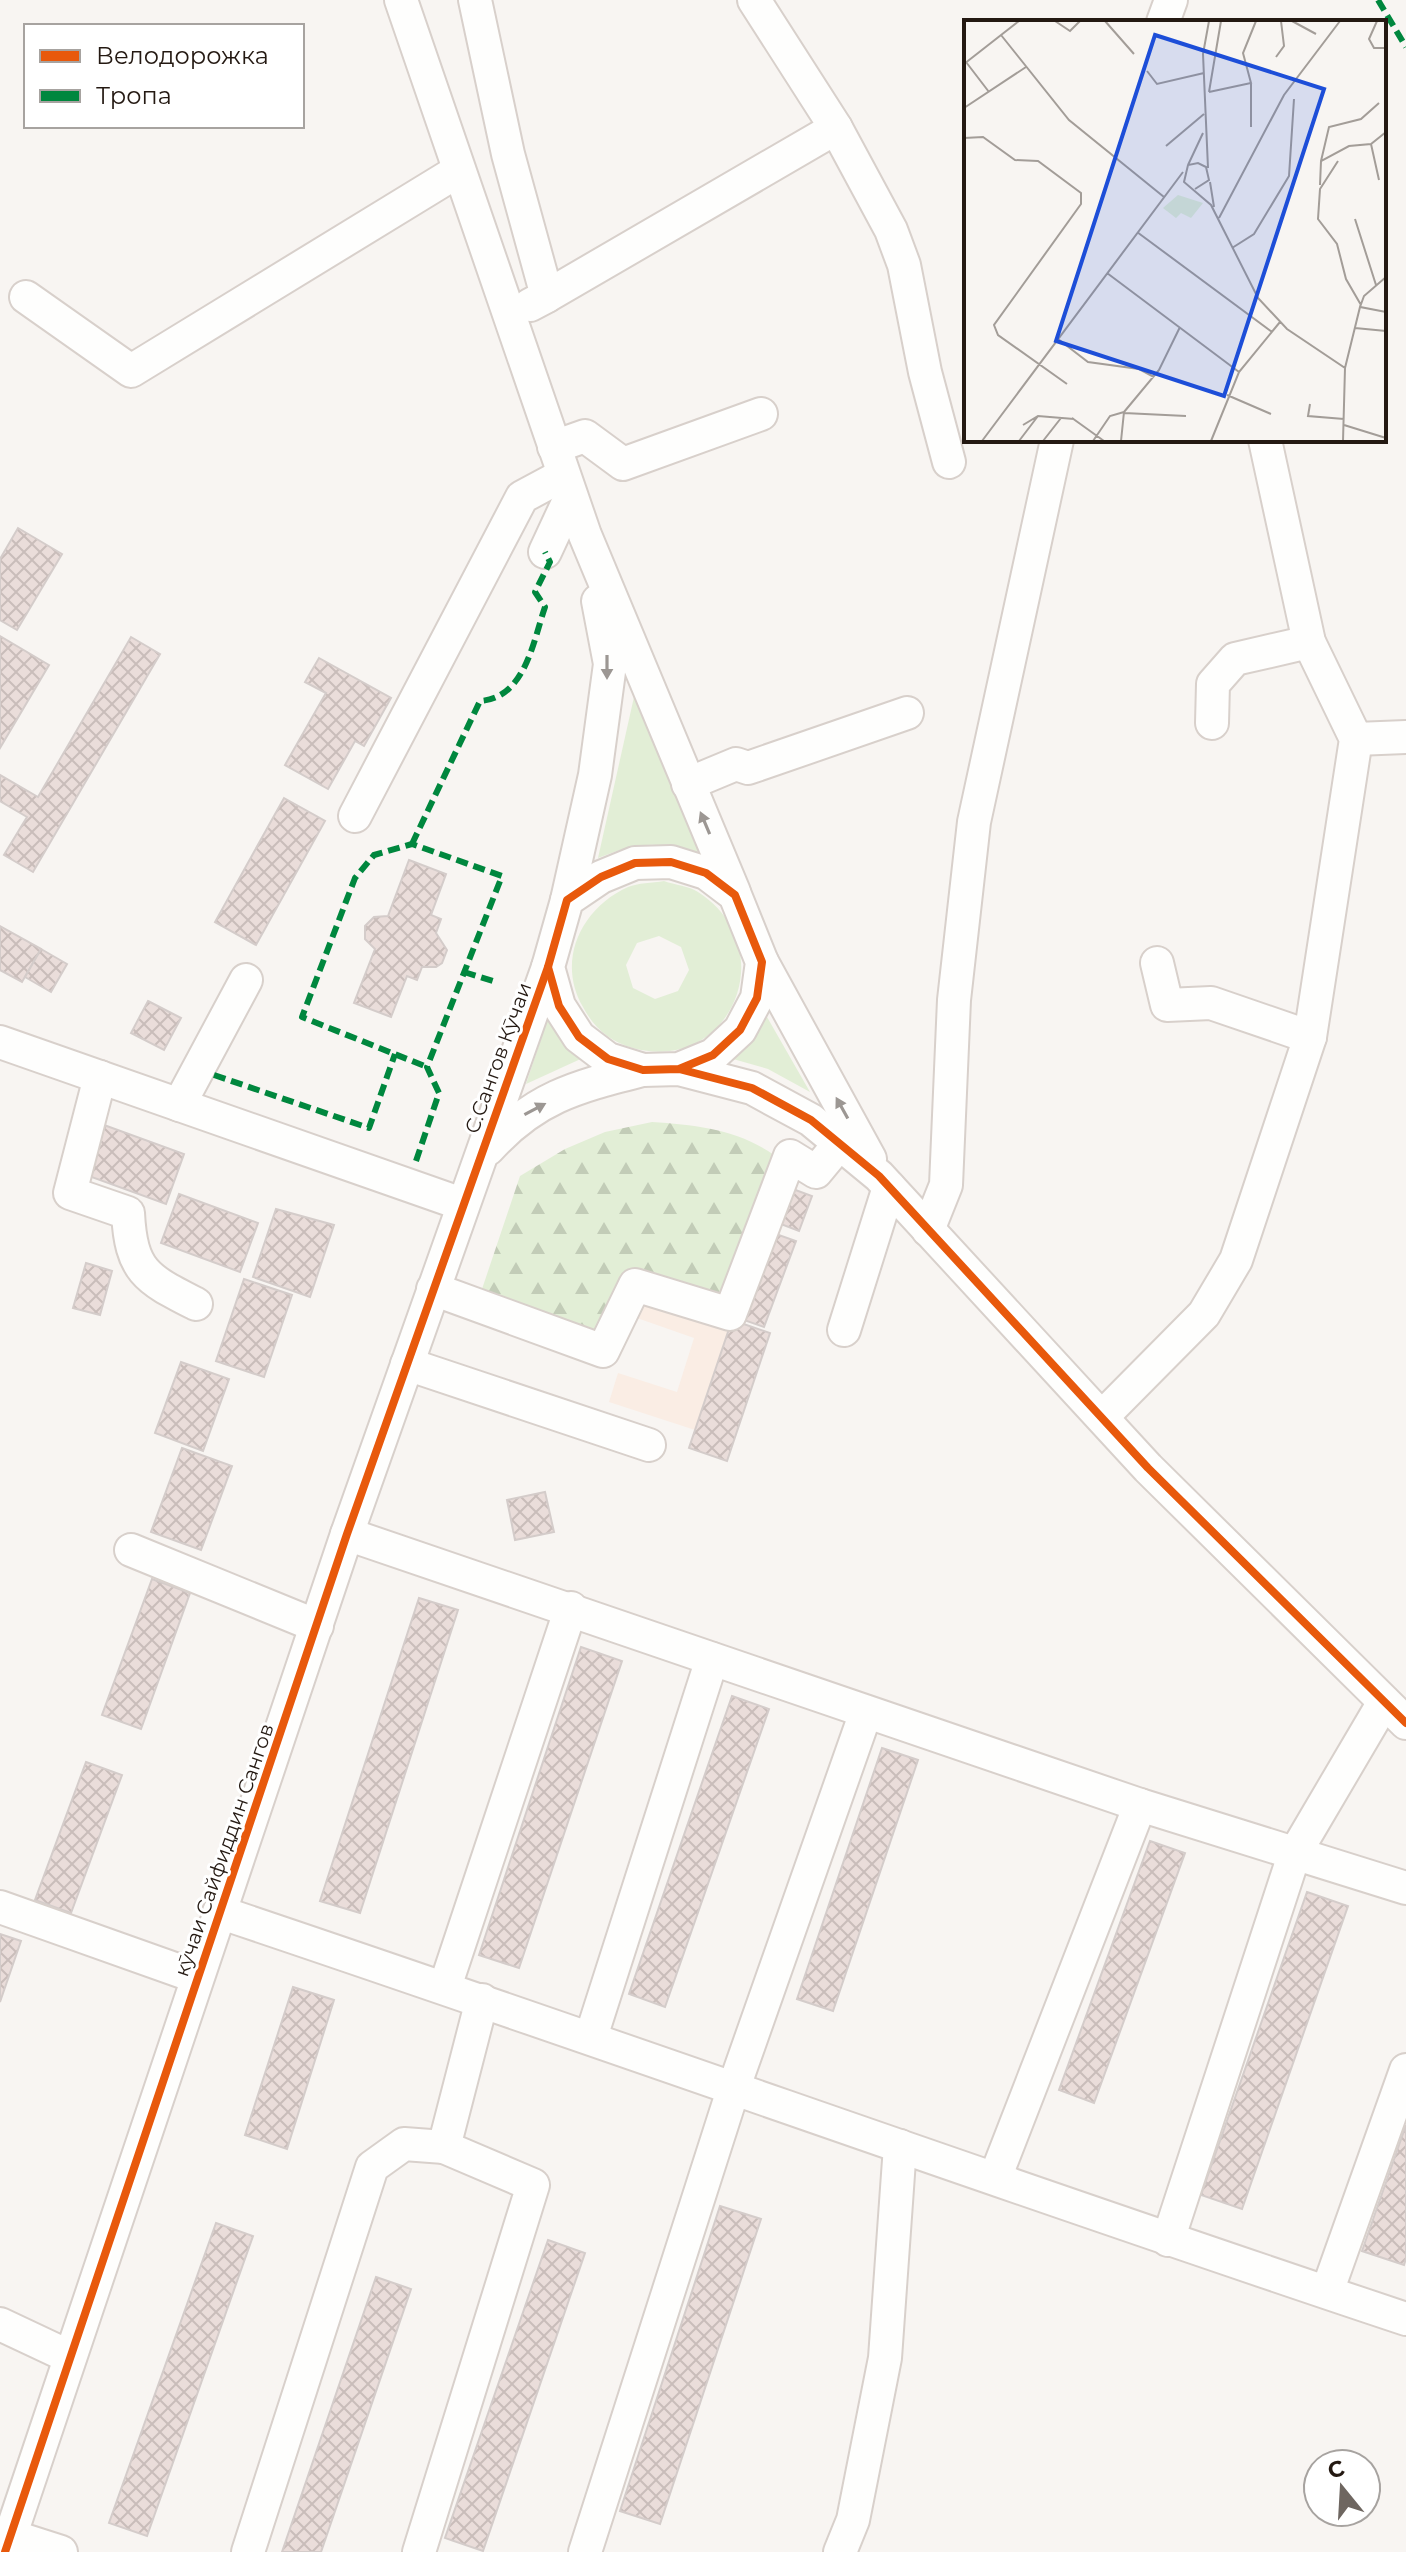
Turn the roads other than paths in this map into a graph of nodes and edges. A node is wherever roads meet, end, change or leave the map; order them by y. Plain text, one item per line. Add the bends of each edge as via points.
1 (401, 0) edge
2 (475, 0) edge
3 (754, 0) edge
4 (1171, 0) edge
5 (1164, 20) edge
6 (836, 128) junction
7 (458, 171) junction
8 (547, 296) junction
9 (26, 297) dead end
10 (507, 317) junction
11 (761, 414) dead end
12 (1057, 442) edge
13 (1265, 442) edge
14 (949, 462) dead end
15 (563, 473) junction
16 (585, 535) junction
17 (545, 552) dead end
18 (1309, 642) junction
19 (907, 713) dead end
20 (1212, 723) dead end
21 (1406, 737) edge
22 (1356, 739) junction
23 (688, 784) junction
24 (355, 816) dead end
25 (735, 895) junction
26 (567, 900) junction
27 (762, 962) junction
28 (1157, 963) dead end
29 (548, 967) junction
30 (246, 980) dead end
31 (1310, 1037) junction
32 (0, 1042) edge
33 (679, 1069) junction
34 (643, 1070) junction
35 (100, 1077) junction
36 (179, 1105) junction
37 (840, 1143) junction
38 (478, 1160) junction
39 (884, 1182) junction
40 (462, 1204) junction
41 (928, 1230) junction
42 (433, 1289) junction
43 (196, 1304) dead end
44 (844, 1330) dead end
45 (407, 1364) junction
46 (1102, 1417) junction
47 (649, 1445) dead end
48 (347, 1534) junction
49 (131, 1550) dead end
50 (571, 1608) junction
51 (317, 1626) junction
52 (712, 1659) junction
53 (866, 1712) junction
54 (1395, 1713) edge
55 (1140, 1805) junction
56 (1294, 1855) junction
57 (1406, 1888) edge
58 (0, 1907) edge
59 (219, 1912) junction
60 (197, 1977) junction
61 (445, 1987) junction
62 (482, 2000) junction
63 (591, 2037) junction
64 (1406, 2070) edge
65 (734, 2087) junction
66 (900, 2146) junction
67 (444, 2147) junction
68 (995, 2178) junction
69 (1168, 2240) junction
70 (1327, 2292) junction
71 (1406, 2319) edge
72 (0, 2324) edge
73 (70, 2357) junction
74 (8, 2544) edge
75 (61, 2552) edge
76 (248, 2552) edge
77 (419, 2552) edge
78 (585, 2552) edge
79 (840, 2552) edge

1 - 7 street
2 - 8 street via 508,154
3 - 6 street
4 - 5 street
6 - 8 street
6 - 14 street via 904,265
7 - 9 street via 131,371
7 - 10 street
8 - 10 street
10 - 15 street
11 - 15 street via 623,464 585,436
12 - 41 street via 974,822 954,1000 946,1185
13 - 18 street
15 - 16 street
15 - 17 street
15 - 24 street via 522,497
16 - 23 street
16 -> 26 street via 610,664 595,775
18 - 20 street via 1235,659 1213,684
18 - 22 street
19 - 23 street via 748,768 736,764
21 - 22 street
22 - 31 street
25 -> 23 street
25 - 26 street via 706,873 671,862 635,863
25 - 27 street
26 - 29 street
27 - 33 street via 757,998 740,1030 713,1055
39 -> 27 street
28 - 31 street via 1167,1005 1211,1003
29 - 34 street via 559,1006 579,1037 608,1059
29 - 38 street, С.Сангов Кӯчаи
30 - 36 street
31 - 46 street via 1236,1260 1204,1314
32 - 35 street
33 - 34 street
33 - 37 street via 752,1088 811,1120
38 -> 34 street via 515,1119 576,1087
35 - 36 street
35 - 43 street via 70,1193 128,1213 130,1243 150,1280
36 - 40 street
37 - 39 street
37 - 42 street via 816,1172 790,1156 730,1314 635,1285 603,1351
38 - 40 street, кӯчаи Сайфиддин Сангов
39 - 41 street
39 - 44 street
40 - 42 street, кӯчаи Сайфиддин Сангов
41 - 46 street
42 - 45 street, кӯчаи Сайфиддин Сангов
45 - 47 street
45 - 48 street, кӯчаи Сайфиддин Сангов
46 - 54 street
48 - 50 street
48 - 51 street, кӯчаи Сайфиддин Сангов
49 - 51 street
50 - 52 street
50 - 61 street
51 - 59 street, кӯчаи Сайфиддин Сангов
52 - 53 street
52 - 63 street
53 - 55 street
53 - 65 street
54 - 56 street
55 - 56 street
55 - 68 street
56 - 57 street
56 - 69 street
58 - 60 street
59 - 60 street, кӯчаи Сайфиддин Сангов
59 - 61 street
60 - 73 street, кӯчаи Сайфиддин Сангов
61 - 62 street
62 - 63 street
62 - 67 street
63 - 65 street
64 - 70 street
65 - 66 street
65 - 78 street
66 - 68 street
66 - 79 street via 885,2358 853,2520
67 - 76 street via 404,2144 372,2167
67 - 77 street via 533,2185
68 - 69 street
69 - 70 street
70 - 71 street
72 - 73 street
73 - 74 street, кӯчаи Сайфиддин Сангов
74 - 75 street

